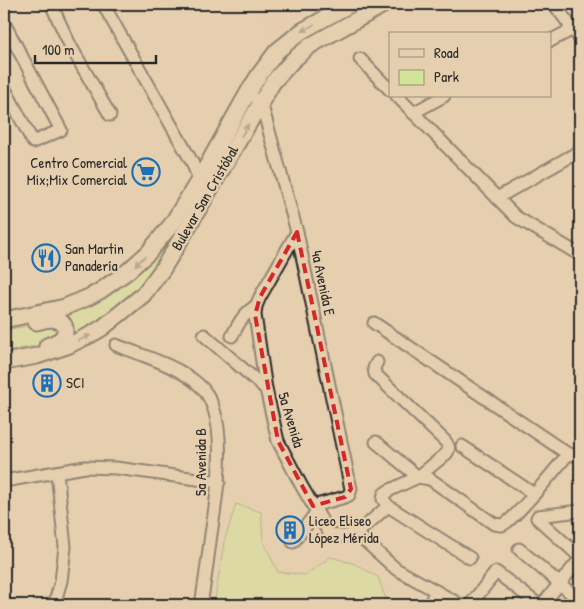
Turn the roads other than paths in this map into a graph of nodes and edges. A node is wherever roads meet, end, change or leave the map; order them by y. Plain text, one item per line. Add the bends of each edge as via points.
1 (51, 4) edge
2 (103, 4) edge
3 (351, 4) edge
4 (386, 4) edge
5 (554, 4) edge
6 (5, 28) edge
7 (577, 34) edge
8 (552, 40) edge
9 (360, 58) dead end
10 (4, 88) edge
11 (389, 89) edge
12 (249, 91) junction
13 (399, 98) edge
14 (440, 98) edge
15 (261, 102) junction
16 (413, 113) junction
17 (110, 115) dead end
18 (580, 151) edge
19 (199, 180) junction
20 (497, 198) junction
21 (297, 232) junction
22 (176, 247) junction
23 (580, 255) edge
24 (256, 306) junction
25 (4, 320) edge
26 (374, 323) dead end
27 (4, 328) edge
28 (204, 335) dead end
29 (232, 336) dead end
30 (116, 345) dead end
31 (4, 356) edge
32 (4, 362) edge
33 (376, 362) dead end
34 (266, 389) junction
35 (376, 442) dead end
36 (462, 446) dead end
37 (568, 454) junction
38 (580, 456) edge
39 (57, 472) junction
40 (418, 477) junction
41 (4, 481) edge
42 (219, 482) junction
43 (534, 494) junction
44 (388, 506) junction
45 (315, 509) junction
46 (580, 511) edge
47 (356, 534) junction
48 (293, 542) dead end
49 (519, 549) dead end
50 (470, 558) dead end
51 (580, 558) edge
52 (560, 584) junction
53 (436, 591) junction
54 (580, 601) edge
55 (54, 605) edge
56 (202, 605) edge
57 (429, 605) edge
58 (461, 605) edge
59 (470, 605) edge
60 (540, 605) edge

1 - 17 street
2 - 19 street
3 -> 12 main road, Bulevar San Cristóbal via 302,31 277,52
4 - 15 main road, Bulevar San Cristóbal via 310,45 273,82
5 - 7 street
6 - 10 street via 61,130 33,142
7 - 8 street
9 - 11 street
12 - 15 street
12 - 19 main road, Bulevar San Cristóbal
13 - 16 street
14 - 16 street
15 - 21 street, 4a Avenida E
22 -> 15 main road, Bulevar San Cristóbal
16 - 20 street
18 - 20 street
19 - 22 main road via 202,190 182,225
19 -> 25 main road, Bulevar San Cristóbal via 163,236 121,276 89,297 65,307
20 - 23 street via 516,217
21 - 24 street
21 - 45 street, 4a Avenida E via 351,489 349,495
32 -> 22 main road, Bulevar San Cristóbal via 67,346 102,328 142,295
24 - 29 street via 245,314
24 - 34 street, 5a Avenida
26 - 37 street
27 - 31 main road via 51,319 64,324 65,334 47,346
28 - 34 street
30 - 42 street, 5a Avenida B via 181,371 200,384 210,397 219,435
33 - 40 street via 375,374 448,445 446,454
34 - 45 street, 5a Avenida via 278,441
35 - 40 street
36 - 43 street
37 - 38 street
37 - 43 street
39 - 41 street
39 - 42 street via 85,467 116,468
39 - 55 street via 65,547
40 - 43 street via 430,480 494,524 508,522
40 - 44 street via 384,494 383,499
42 - 56 street, 5a Avenida B
44 - 47 street
44 - 50 street
45 - 47 street, 5a Avenida via 329,533 344,537
45 - 48 street
46 - 51 street via 537,518
47 - 53 street via 396,569
49 - 52 street
51 - 52 street
52 - 54 street
52 - 60 street
53 - 57 street
53 - 58 street
59 - 60 street via 496,572

